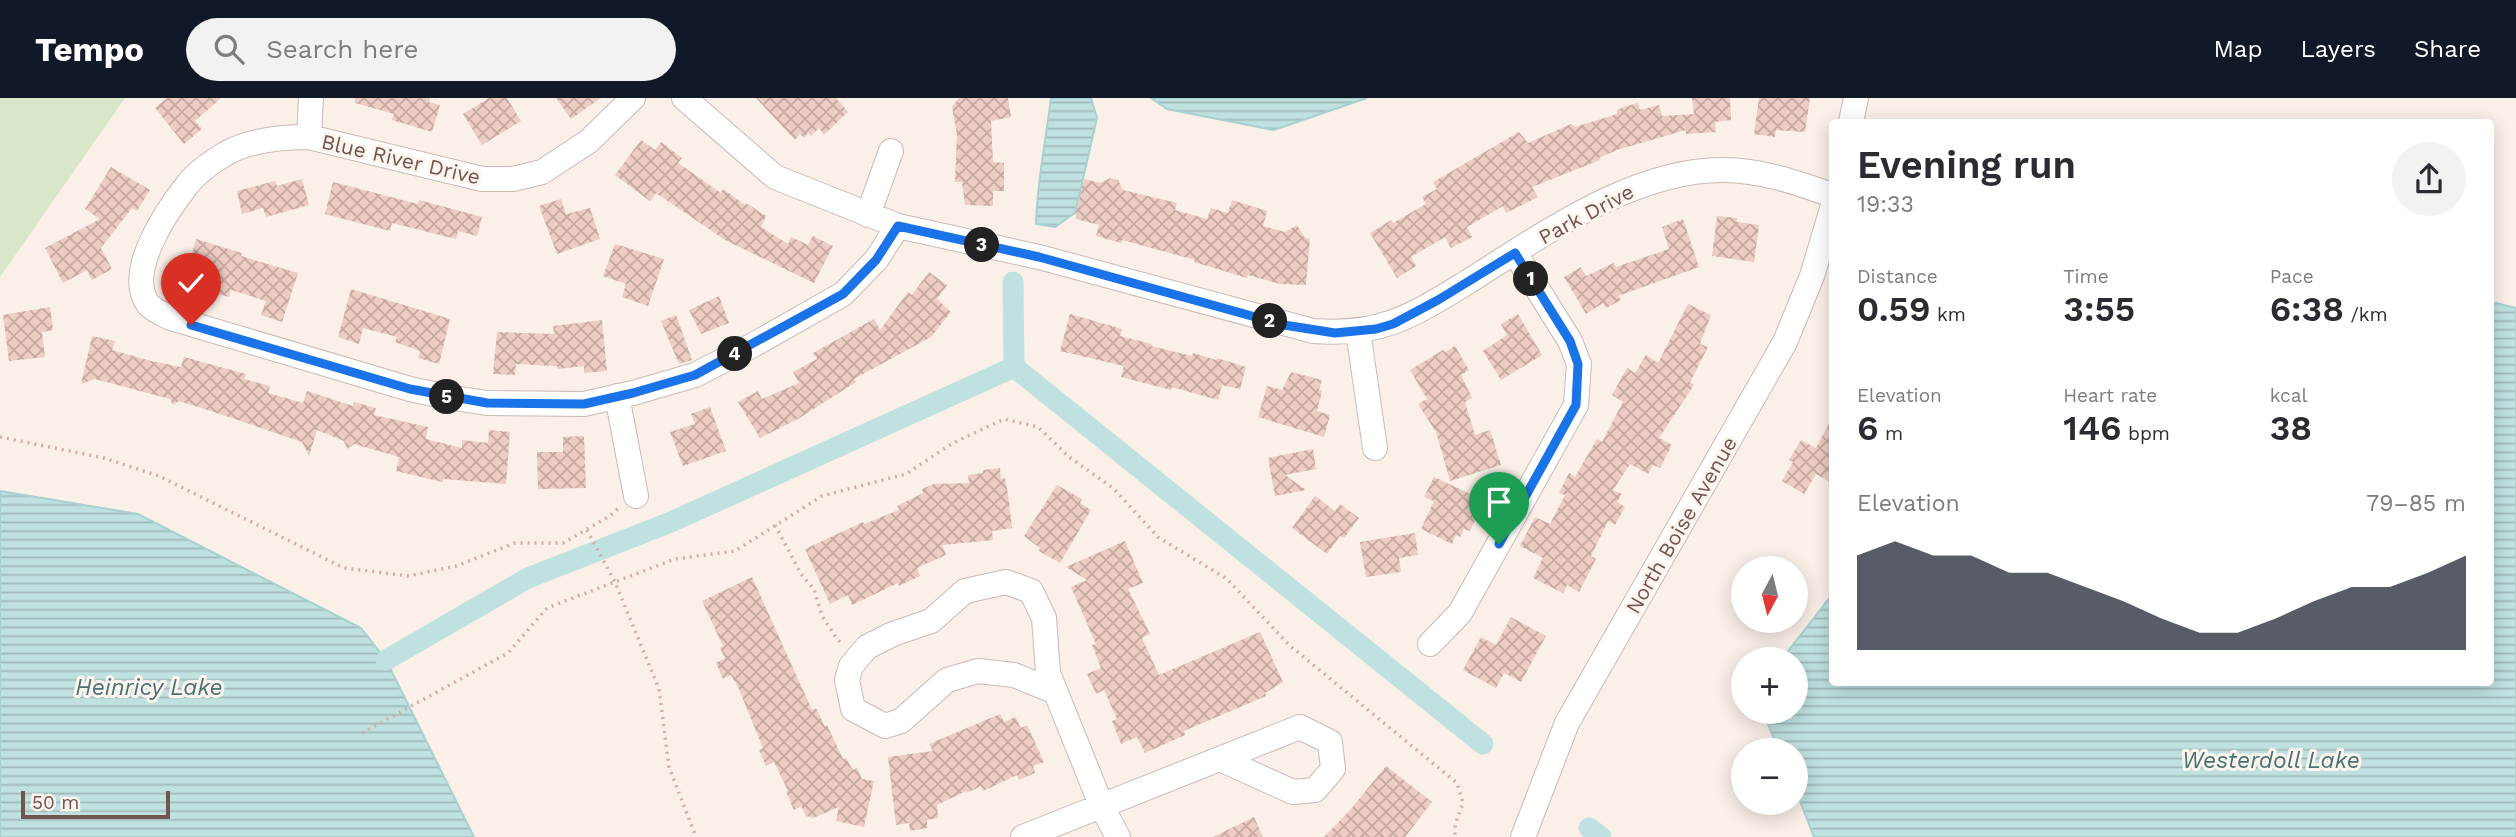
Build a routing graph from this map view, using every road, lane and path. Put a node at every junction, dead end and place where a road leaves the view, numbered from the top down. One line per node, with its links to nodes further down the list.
1 (312, 98): 6 (street)
2 (633, 98): 6 (street, Blue River Drive)
3 (684, 98): 9 (street, Park Drive)
4 (1856, 98): 5 (street)
5 (1852, 119)
6 (309, 137): 14 (street, Blue River Drive)
7 (891, 151): 9 (street)
8 (1829, 194): 12 (street, Park Drive)
9 (868, 215): 11 (street, Park Drive)
10 (1829, 219): 30 (street, North Boise Avenue)
11 (898, 226): 13 (street, Park Drive); 14 (street, Blue River Drive)
12 (1515, 253): 13 (street, Park Drive); 20 (street)
13 (1358, 331): 16 (street)
14 (617, 396): 17 (street)
15 (0, 437): 19 (path)
16 (1375, 448)
17 (636, 496): 19 (path)
18 (775, 526): 21 (path)
19 (587, 530): 27 (path)
20 (1430, 644)
21 (859, 657): 22 (street); 22 (street)
22 (1056, 692): 26 (street)
23 (415, 703): 24 (path)
24 (362, 733)
25 (1220, 759): 26 (street)
26 (1102, 807): 28 (street); 29 (street)
27 (696, 837)
28 (1023, 837)
29 (1118, 837)
30 (1523, 837)

